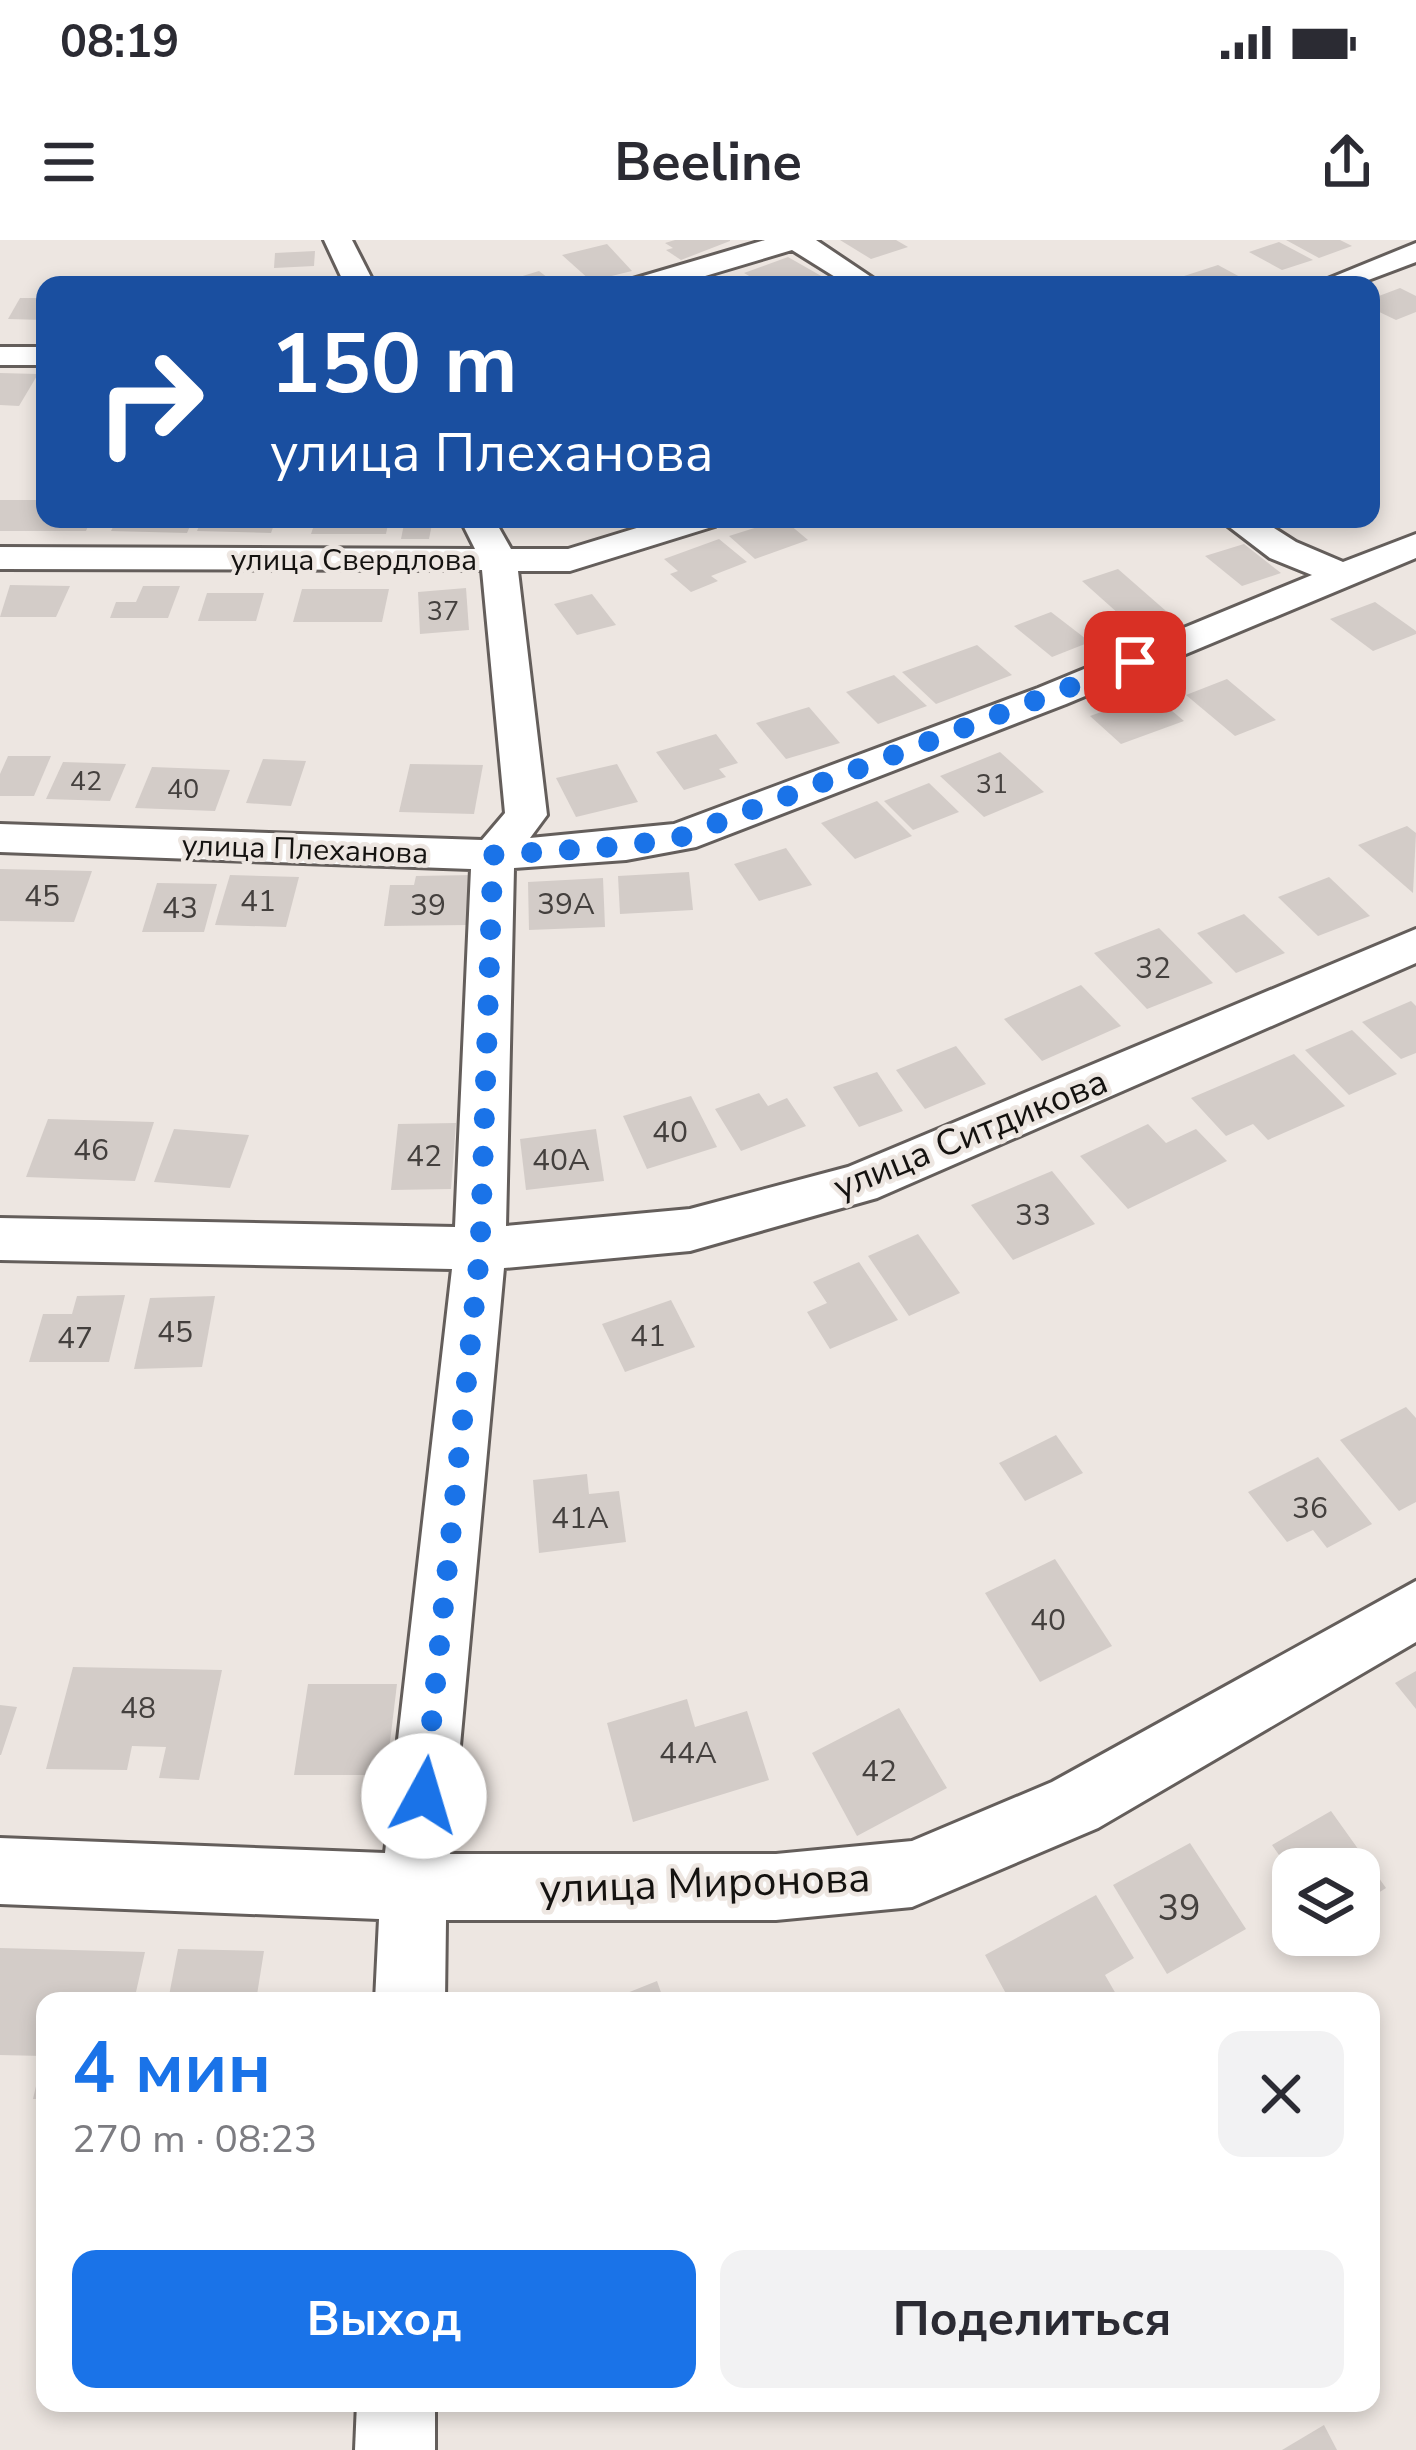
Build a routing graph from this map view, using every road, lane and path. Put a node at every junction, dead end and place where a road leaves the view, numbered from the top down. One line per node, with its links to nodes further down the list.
1 (338, 240): 4 (street)
2 (796, 240): 5 (street); 6 (street)
3 (1416, 252): 7 (street)
4 (355, 276)
5 (674, 276)
6 (854, 276)
7 (1352, 276)
8 (0, 356): 9 (street)
9 (36, 356)
10 (674, 528): 12 (street, улица Свердлова)
11 (1250, 528): 15 (street)
12 (488, 540): 13 (street, улица Свердлова); 17 (street)
13 (0, 558)
14 (1407, 559): 15 (street, улица Плеханова)
15 (1343, 575): 17 (street, улица Плеханова)
16 (0, 838): 17 (street, улица Плеханова)
17 (493, 855): 20 (street)
18 (1416, 945): 20 (street, улица Ситдикова)
19 (0, 1239): 20 (street, улица Ситдикова)
20 (480, 1250): 23 (street)
21 (1416, 1609): 23 (street, улица Миронова)
22 (0, 1871): 23 (street, улица Миронова)
23 (414, 1887): 24 (street)
24 (410, 1992)
25 (396, 2412): 26 (street)
26 (394, 2450)

